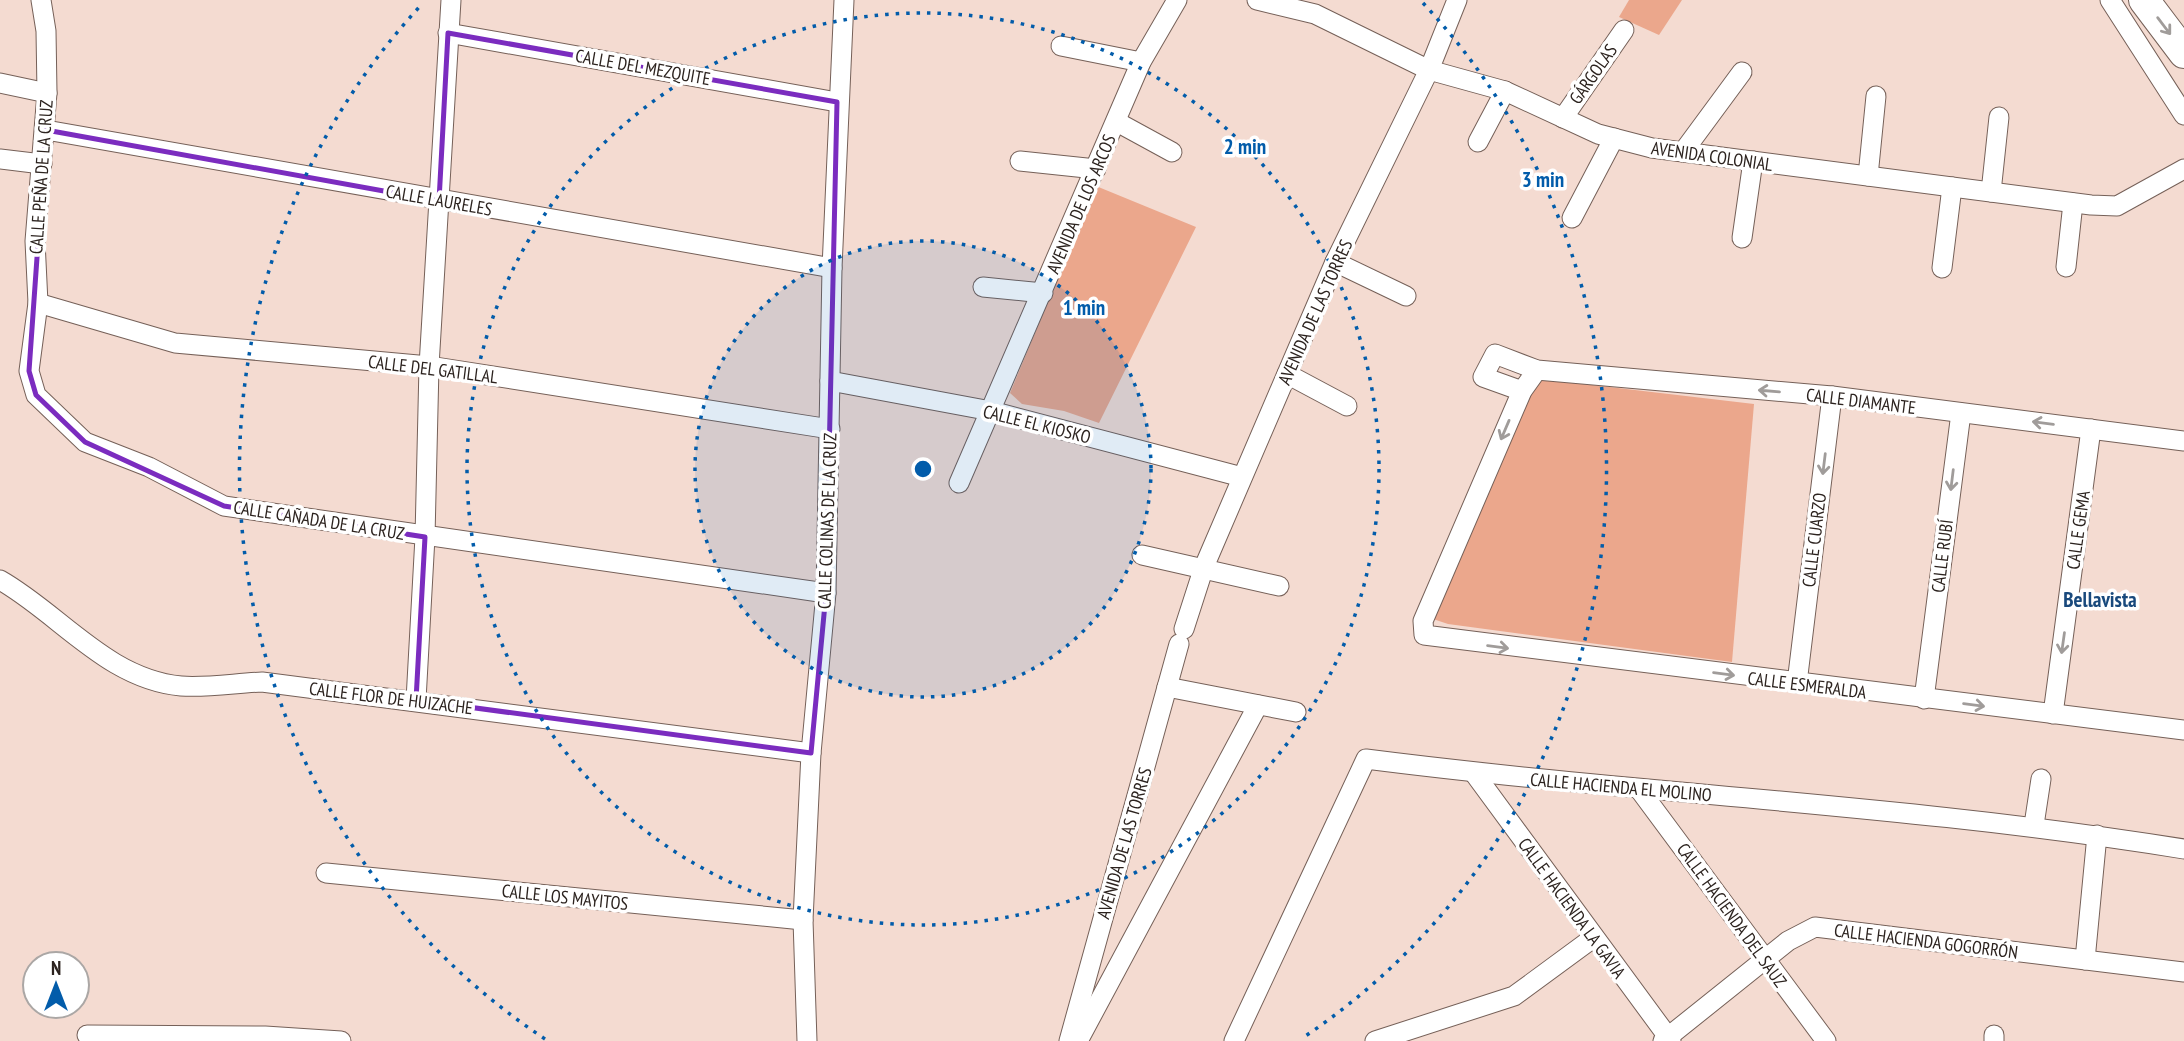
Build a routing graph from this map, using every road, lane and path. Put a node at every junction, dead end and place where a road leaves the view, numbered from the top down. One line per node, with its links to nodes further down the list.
1 (41, 0): 18 (street, CALLE PEÑA DE LA CRUZ)
2 (451, 0): 10 (street, CALLE CAÑADA DE LA CRUZ)
3 (844, 0): 20 (street, CALLE COLINAS DE LA CRUZ)
4 (1177, 0): 13 (street, AVENIDA DE LOS ARCOS)
5 (1257, 0): 14 (street, AVENIDA COLONIAL)
6 (1457, 0): 14 (street, AVENIDA DE LAS TORRES)
7 (2110, 0): 21 (street)
8 (2144, 0): 12 (main road, one-way to 12)
9 (1624, 30): 23 (street, GÁRGOLAS)
10 (448, 33): 20 (street, CALLE DEL MEZQUITE); 39 (street, CALLE CAÑADA DE LA CRUZ)
11 (1061, 46): 13 (street)
12 (2184, 53)
13 (1141, 62): 24 (street, AVENIDA DE LOS ARCOS)
14 (1429, 70): 17 (street, AVENIDA COLONIAL); 43 (street, AVENIDA DE LAS TORRES)
15 (1742, 72): 29 (street)
16 (0, 83): 18 (street)
17 (1505, 91): 23 (street, AVENIDA COLONIAL); 27 (street)
18 (47, 93): 25 (street, CALLE PEÑA DE LA CRUZ)
19 (1876, 96): 36 (street)
20 (837, 102): 45 (street, CALLE COLINAS DE LA CRUZ)
21 (2184, 115)
22 (1999, 117): 38 (street)
23 (1563, 118): 26 (street, AVENIDA COLONIAL)
24 (1117, 122): 28 (street); 34 (street, AVENIDA DE LOS ARCOS)
25 (46, 130): 33 (street, CALLE PEÑA DE LA CRUZ); 39 (street, CALLE LAURELES)
26 (1615, 138): 29 (street, AVENIDA COLONIAL); 41 (street)
27 (1478, 142)
28 (1172, 152)
29 (1683, 152): 32 (street, AVENIDA COLONIAL)
30 (0, 159): 33 (street)
31 (1020, 161): 34 (street)
32 (1753, 161): 36 (street, AVENIDA COLONIAL); 42 (street)
33 (42, 164): 50 (street, CALLE PEÑA DE LA CRUZ)
34 (1096, 169): 48 (street, AVENIDA DE LOS ARCOS)
35 (2184, 169): 40 (street, AVENIDA COLONIAL)
36 (1868, 176): 37 (street, AVENIDA COLONIAL)
37 (1952, 187): 38 (street, AVENIDA COLONIAL); 46 (street)
38 (1991, 192): 40 (street, AVENIDA COLONIAL)
39 (439, 201): 45 (street, CALLE LAURELES); 51 (street, CALLE CAÑADA DE LA CRUZ)
40 (2073, 203): 44 (street)
41 (1572, 218)
42 (1742, 238)
43 (1335, 262): 49 (street); 53 (street, AVENIDA DE LAS TORRES)
44 (2066, 267)
45 (832, 268): 54 (street, CALLE COLINAS DE LA CRUZ)
46 (1942, 268)
47 (983, 287): 48 (street)
48 (1043, 293): 59 (street, AVENIDA DE LOS ARCOS)
49 (1406, 296)
50 (38, 303): 51 (street, CALLE DEL GATILLAL); 56 (street, CALLE PEÑA DE LA CRUZ)
51 (429, 366): 61 (street, CALLE DEL GATILLAL); 66 (street, CALLE CAÑADA DE LA CRUZ)
52 (1537, 370): 55 (street); 55 (street, CALLE DIAMANTE); 57 (street, CALLE DIAMANTE, one-way to 52)
53 (1287, 374): 58 (street); 64 (street, AVENIDA DE LAS TORRES)
54 (830, 382): 59 (street, CALLE EL KIOSKO); 61 (street, CALLE COLINAS DE LA CRUZ)
55 (1522, 391): 72 (street, CALLE ESMERALDA, one-way to 72)
56 (36, 395): 66 (street, CALLE CAÑADA DE LA CRUZ)
57 (1832, 396): 60 (street, CALLE DIAMANTE); 72 (street, CALLE CUARZO, one-way to 72)
58 (1348, 406)
59 (991, 411): 64 (street, CALLE EL KIOSKO); 65 (street, AVENIDA DE LOS ARCOS)
60 (1961, 413): 62 (street, CALLE DIAMANTE, one-way to 60); 74 (street, CALLE RUBÍ, one-way to 74)
61 (830, 429): 71 (street, CALLE COLINAS DE LA CRUZ)
62 (2091, 429): 63 (street, CALLE DIAMANTE); 78 (street, CALLE GEMA, one-way to 78)
63 (2184, 441)
64 (1242, 477): 68 (street, AVENIDA DE LAS TORRES)
65 (959, 483)
66 (425, 537): 71 (street, CALLE CAÑADA DE LA CRUZ); 75 (street, CALLE CAÑADA DE LA CRUZ)
67 (1142, 555): 68 (street)
68 (1203, 567): 70 (street); 73 (street, AVENIDA DE LAS TORRES)
69 (0, 580): 75 (street, CALLE FLOR DE HUIZACHE)
70 (1279, 586)
71 (826, 593): 80 (street, CALLE COLINAS DE LA CRUZ)
72 (1797, 683): 74 (street, CALLE ESMERALDA)
73 (1167, 687): 76 (street); 97 (street, AVENIDA DE LAS TORRES)
74 (1924, 699): 78 (street, CALLE ESMERALDA, one-way to 78)
75 (416, 700): 80 (street, CALLE FLOR DE HUIZACHE)
76 (1258, 705): 77 (street); 98 (street)
77 (1296, 712)
78 (2053, 714): 79 (street, CALLE ESMERALDA)
79 (2184, 730)
80 (811, 753): 88 (street, CALLE COLINAS DE LA CRUZ)
81 (1474, 773): 83 (street, CALLE HACIENDA EL MOLINO); 89 (street, CALLE HACIENDA LA GAVIA); 99 (street, CALLE HACIENDA EL MOLINO)
82 (2040, 779): 84 (street)
83 (1639, 789): 84 (street, CALLE HACIENDA EL MOLINO); 91 (street, CALLE HACIENDA DEL SAUZ)
84 (2034, 825): 85 (street, CALLE HACIENDA EL MOLINO)
85 (2097, 835): 86 (street, CALLE HACIENDA EL MOLINO); 90 (street)
86 (2184, 849)
87 (326, 873): 88 (street, CALLE LOS MAYITOS)
88 (803, 920): 96 (street, CALLE COLINAS DE LA CRUZ)
89 (1593, 939): 94 (street, CALLE HACIENDA LA GAVIA); 100 (street)
90 (2085, 960): 91 (street, CALLE HACIENDA GOGORRÓN); 92 (street, CALLE HACIENDA GOGORRÓN)
91 (1765, 961): 94 (street, CALLE HACIENDA GOGORRÓN); 101 (street, CALLE HACIENDA DEL SAUZ)
92 (2184, 972)
93 (87, 1035): 95 (street)
94 (1668, 1040)
95 (341, 1041)
96 (807, 1041)
97 (1069, 1041)
98 (1078, 1041)
99 (1234, 1041)
100 (1375, 1041)
101 (1826, 1041)

